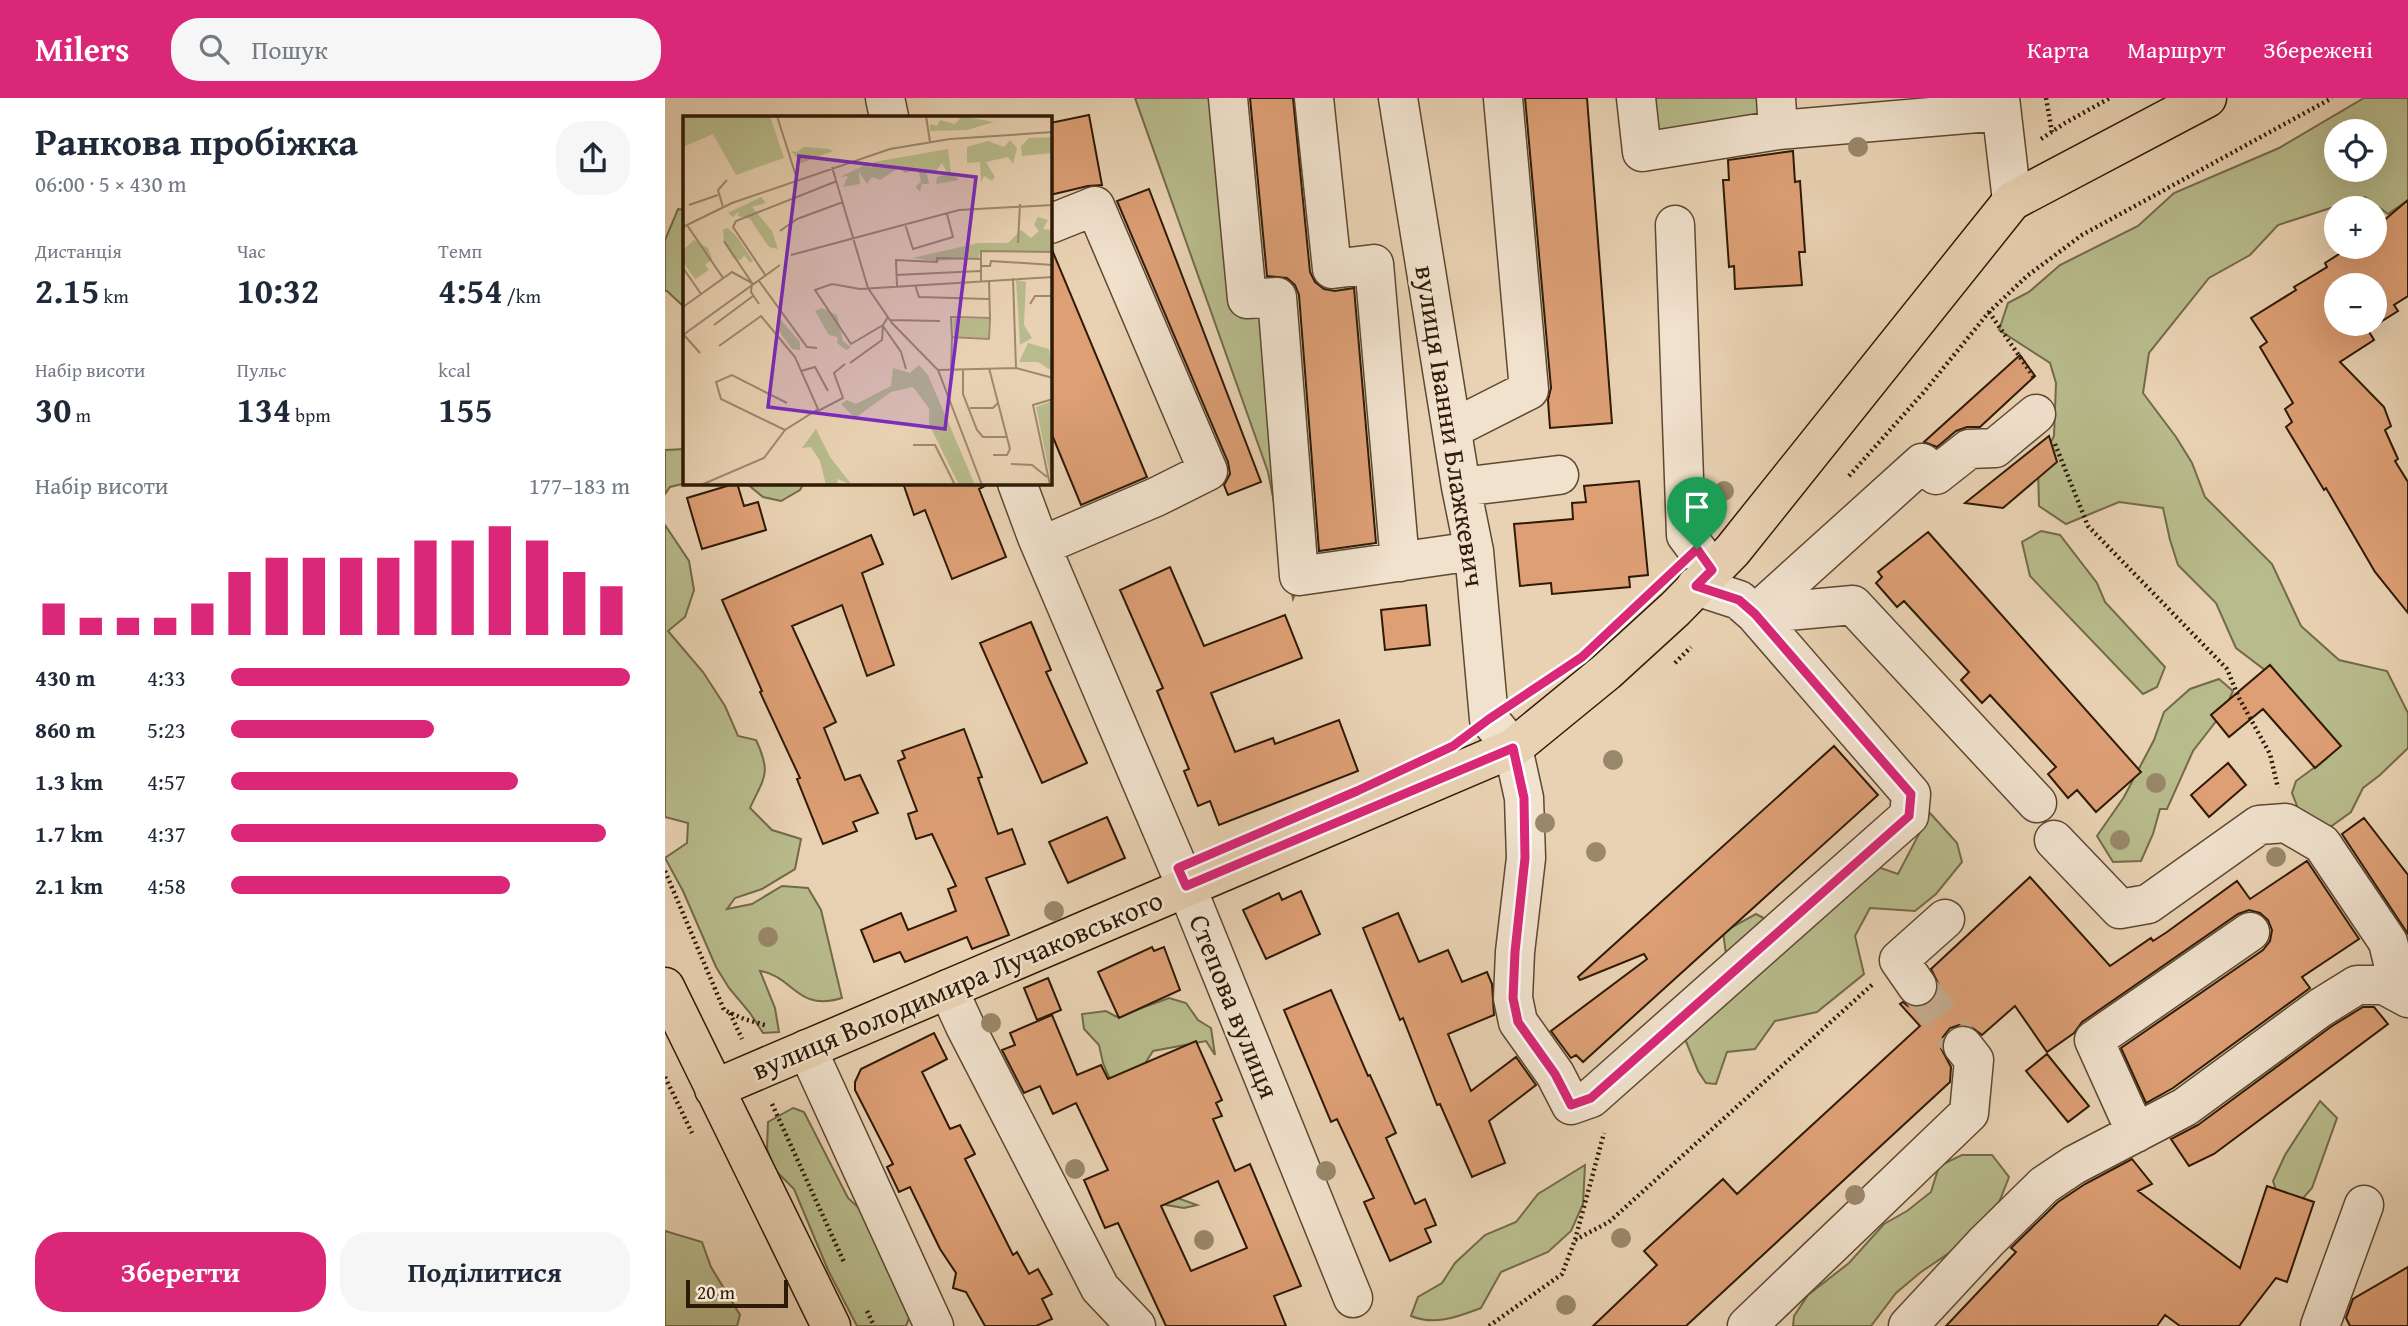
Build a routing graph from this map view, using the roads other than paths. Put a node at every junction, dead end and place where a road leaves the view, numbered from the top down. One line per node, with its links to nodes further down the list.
1 (885, 98): 10 (street)
2 (1228, 98): 21 (street)
3 (1314, 98): 21 (street)
4 (1398, 98): 15 (street, вулиця Іванни Блажкевич)
5 (1503, 98): 15 (street)
6 (1636, 98): 9 (street)
7 (2207, 98): 11 (main road, вулиця Володимира Лучаковського)
8 (2001, 104): 9 (street); 11 (street)
9 (1777, 114)
10 (889, 116)
11 (2012, 201): 22 (main road, вулиця Володимира Лучаковського)
12 (1052, 224): 19 (street)
13 (1675, 225): 22 (street)
14 (2042, 411): 23 (street)
15 (1452, 429): 18 (street, вулиця Іванни Блажкевич)
16 (1559, 475): 18 (street)
17 (1018, 485): 19 (street, Степова вулиця)
18 (1461, 487): 20 (street, вулиця Іванни Блажкевич)
19 (1041, 546): 27 (street, Степова вулиця)
20 (1474, 551): 21 (street); 24 (street, вулиця Іванни Блажкевич)
21 (1400, 562)
22 (1704, 578): 23 (street); 24 (main road, вулиця Володимира Лучаковського)
23 (1755, 614): 24 (street); 25 (street)
24 (1513, 748): 27 (main road, вулиця Володимира Лучаковського)
25 (2037, 803)
26 (2054, 840): 33 (street)
27 (1186, 886): 32 (main road, вулиця Володимира Лучаковського); 39 (street, Степова вулиця)
28 (1945, 919): 30 (street)
29 (2250, 932): 37 (street)
30 (1908, 973)
31 (665, 986): 36 (main road)
32 (948, 989): 34 (main road, вулиця Володимира Лучаковського); 42 (street)
33 (2404, 995): 37 (street)
34 (791, 1039): 36 (main road, вулиця Володимира Лучаковського); 41 (street)
35 (1963, 1046): 43 (street)
36 (713, 1089): 40 (main road)
37 (2136, 1132): 44 (street)
38 (2364, 1205): 45 (street)
39 (1353, 1298)
40 (827, 1325)
41 (934, 1326)
42 (1136, 1326)
43 (1747, 1326)
44 (1908, 1326)
45 (2320, 1326)

